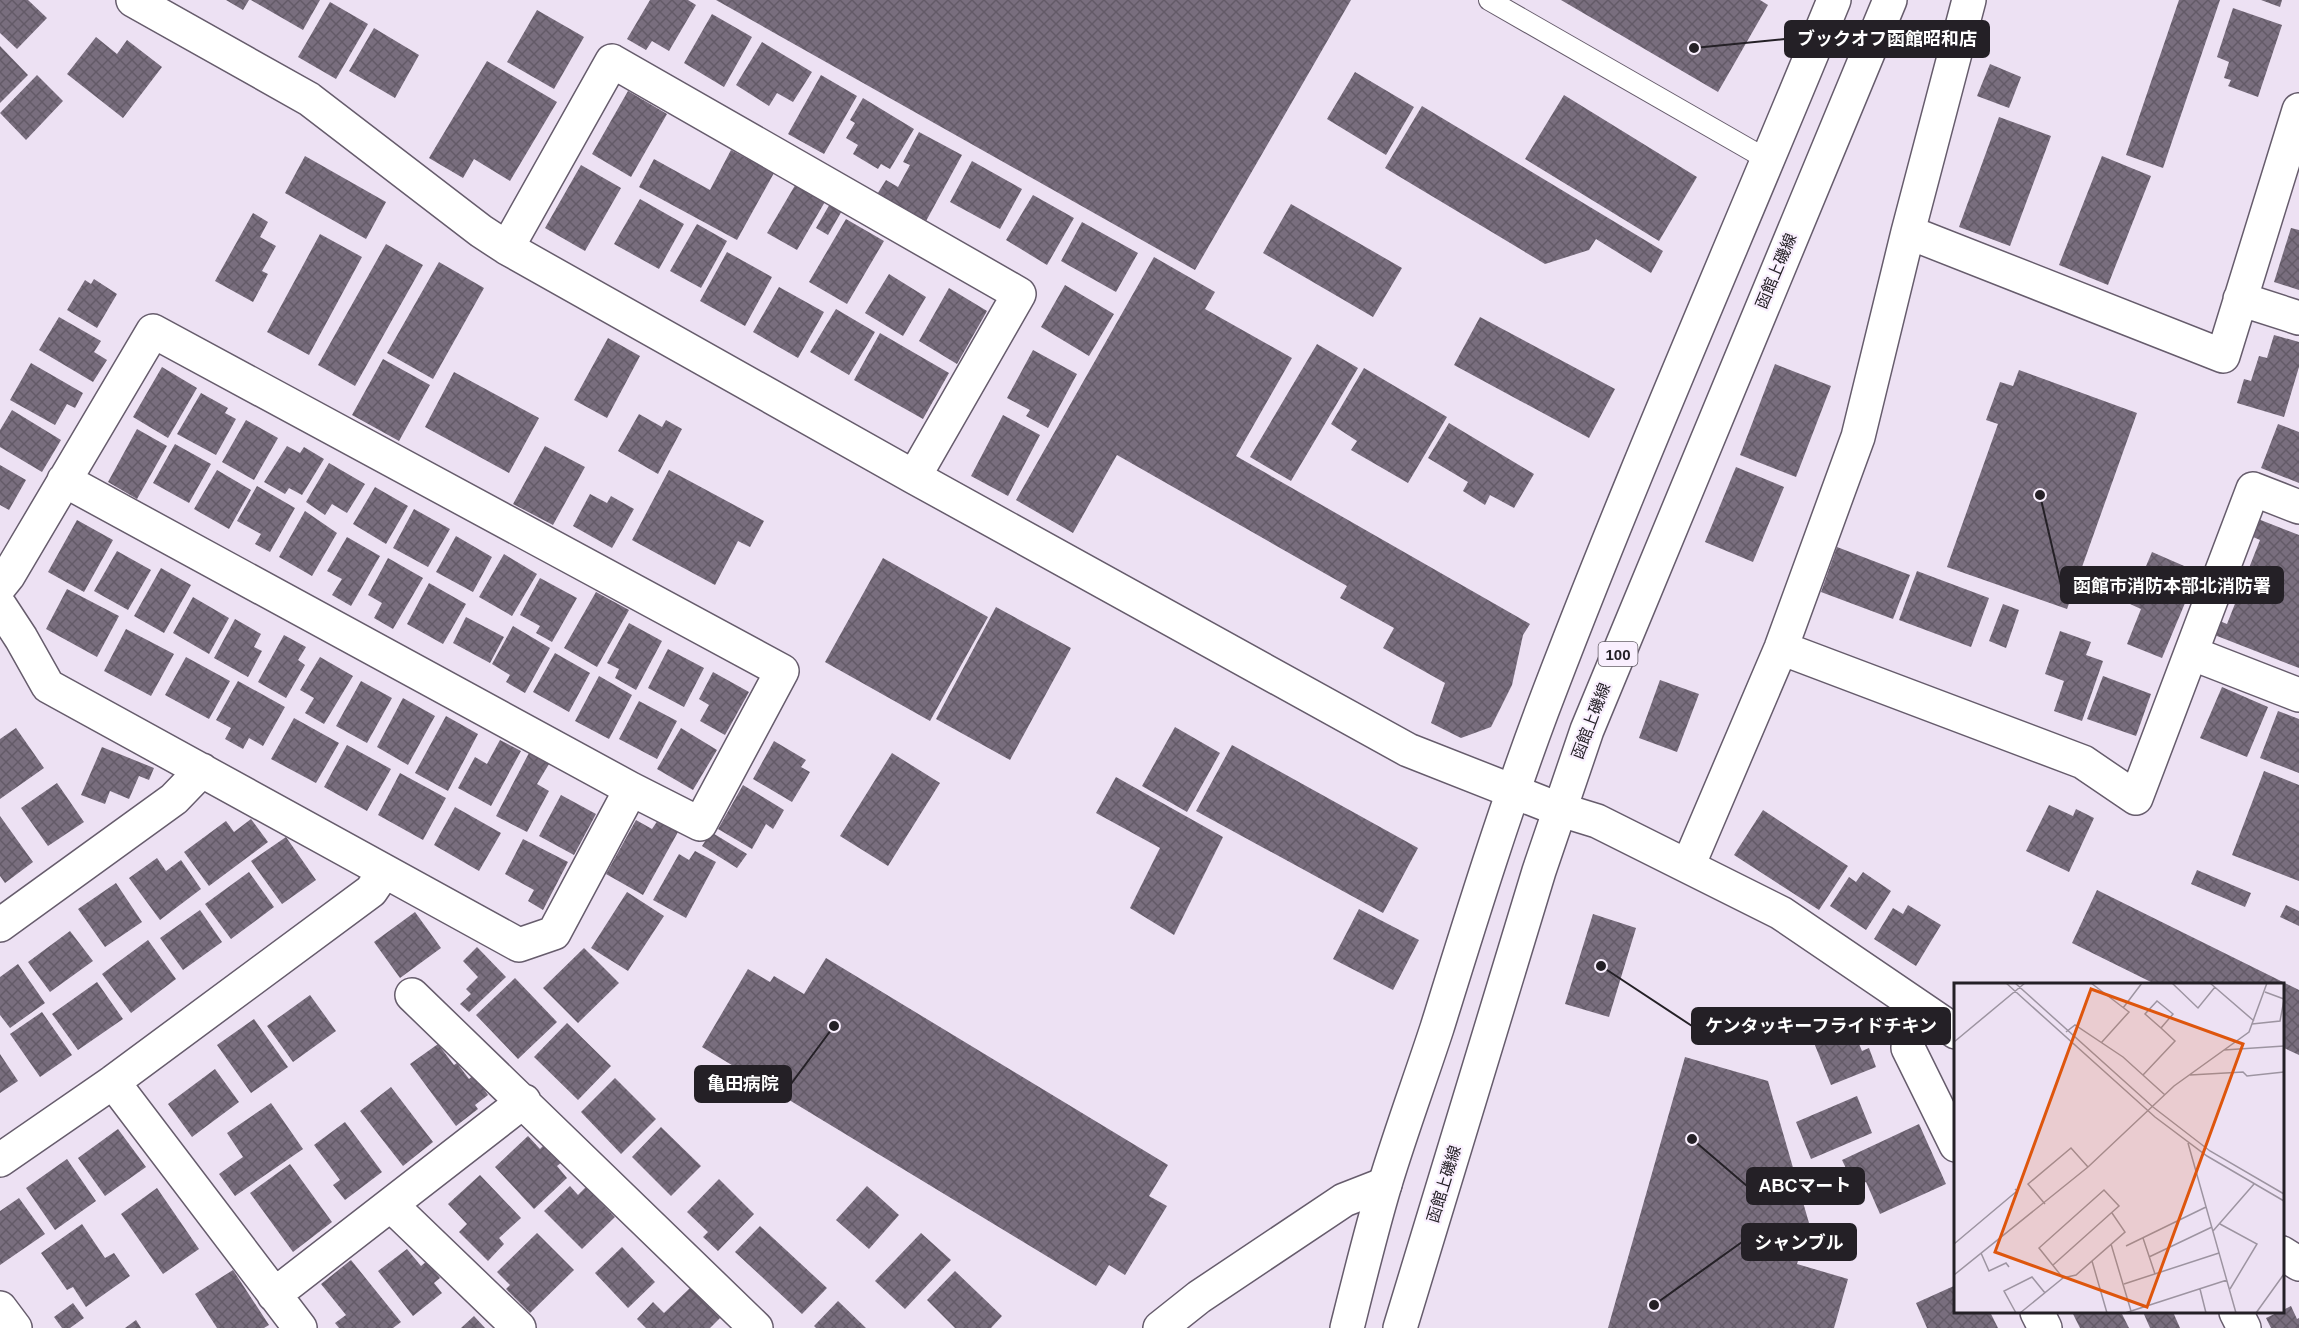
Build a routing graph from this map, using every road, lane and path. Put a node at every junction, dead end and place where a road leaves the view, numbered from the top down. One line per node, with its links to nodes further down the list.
1 (133, 0): 9 (street)
2 (1489, 0): 7 (lane)
3 (1834, 0): 7 (street)
4 (1890, 0): 23 (street, 函館上磯線 / 100)
5 (1969, 0): 8 (street)
6 (2299, 110): 10 (street)
7 (1768, 160): 22 (street)
8 (1908, 232): 10 (street); 17 (street)
9 (507, 248): 12 (street); 12 (street)
10 (2240, 299): 11 (street)
11 (2299, 318)
12 (914, 477): 22 (street)
13 (64, 480): 15 (street); 21 (street); 21 (street)
14 (2299, 507): 18 (street)
15 (0, 586)
16 (0, 606): 20 (street)
17 (1781, 648): 18 (street); 24 (street)
18 (2191, 653): 19 (street)
19 (2299, 695)
20 (202, 770): 25 (street); 26 (street)
21 (631, 789): 25 (street)
22 (1514, 792): 23 (street); 34 (street)
23 (1558, 809): 24 (street); 48 (street, 函館上磯線 / 100)
24 (1688, 866): 28 (street)
25 (384, 872): 30 (street)
26 (0, 925)
27 (412, 995): 31 (street)
28 (1911, 1003): 29 (street); 32 (street)
29 (1954, 1031)
30 (114, 1082): 33 (street); 38 (street)
31 (524, 1101): 35 (street); 45 (street)
32 (1954, 1141)
33 (0, 1160)
34 (1385, 1184): 46 (street); 47 (street)
35 (391, 1205): 38 (street); 44 (street)
36 (2284, 1254): 37 (street)
37 (2299, 1264)
38 (274, 1295): 43 (street)
39 (0, 1308): 42 (street)
40 (2038, 1313): 49 (street)
41 (2237, 1313): 50 (street)
42 (15, 1328)
43 (300, 1328)
44 (519, 1328)
45 (756, 1328)
46 (1160, 1328)
47 (1347, 1328)
48 (1400, 1328)
49 (2045, 1328)
50 (2244, 1328)

